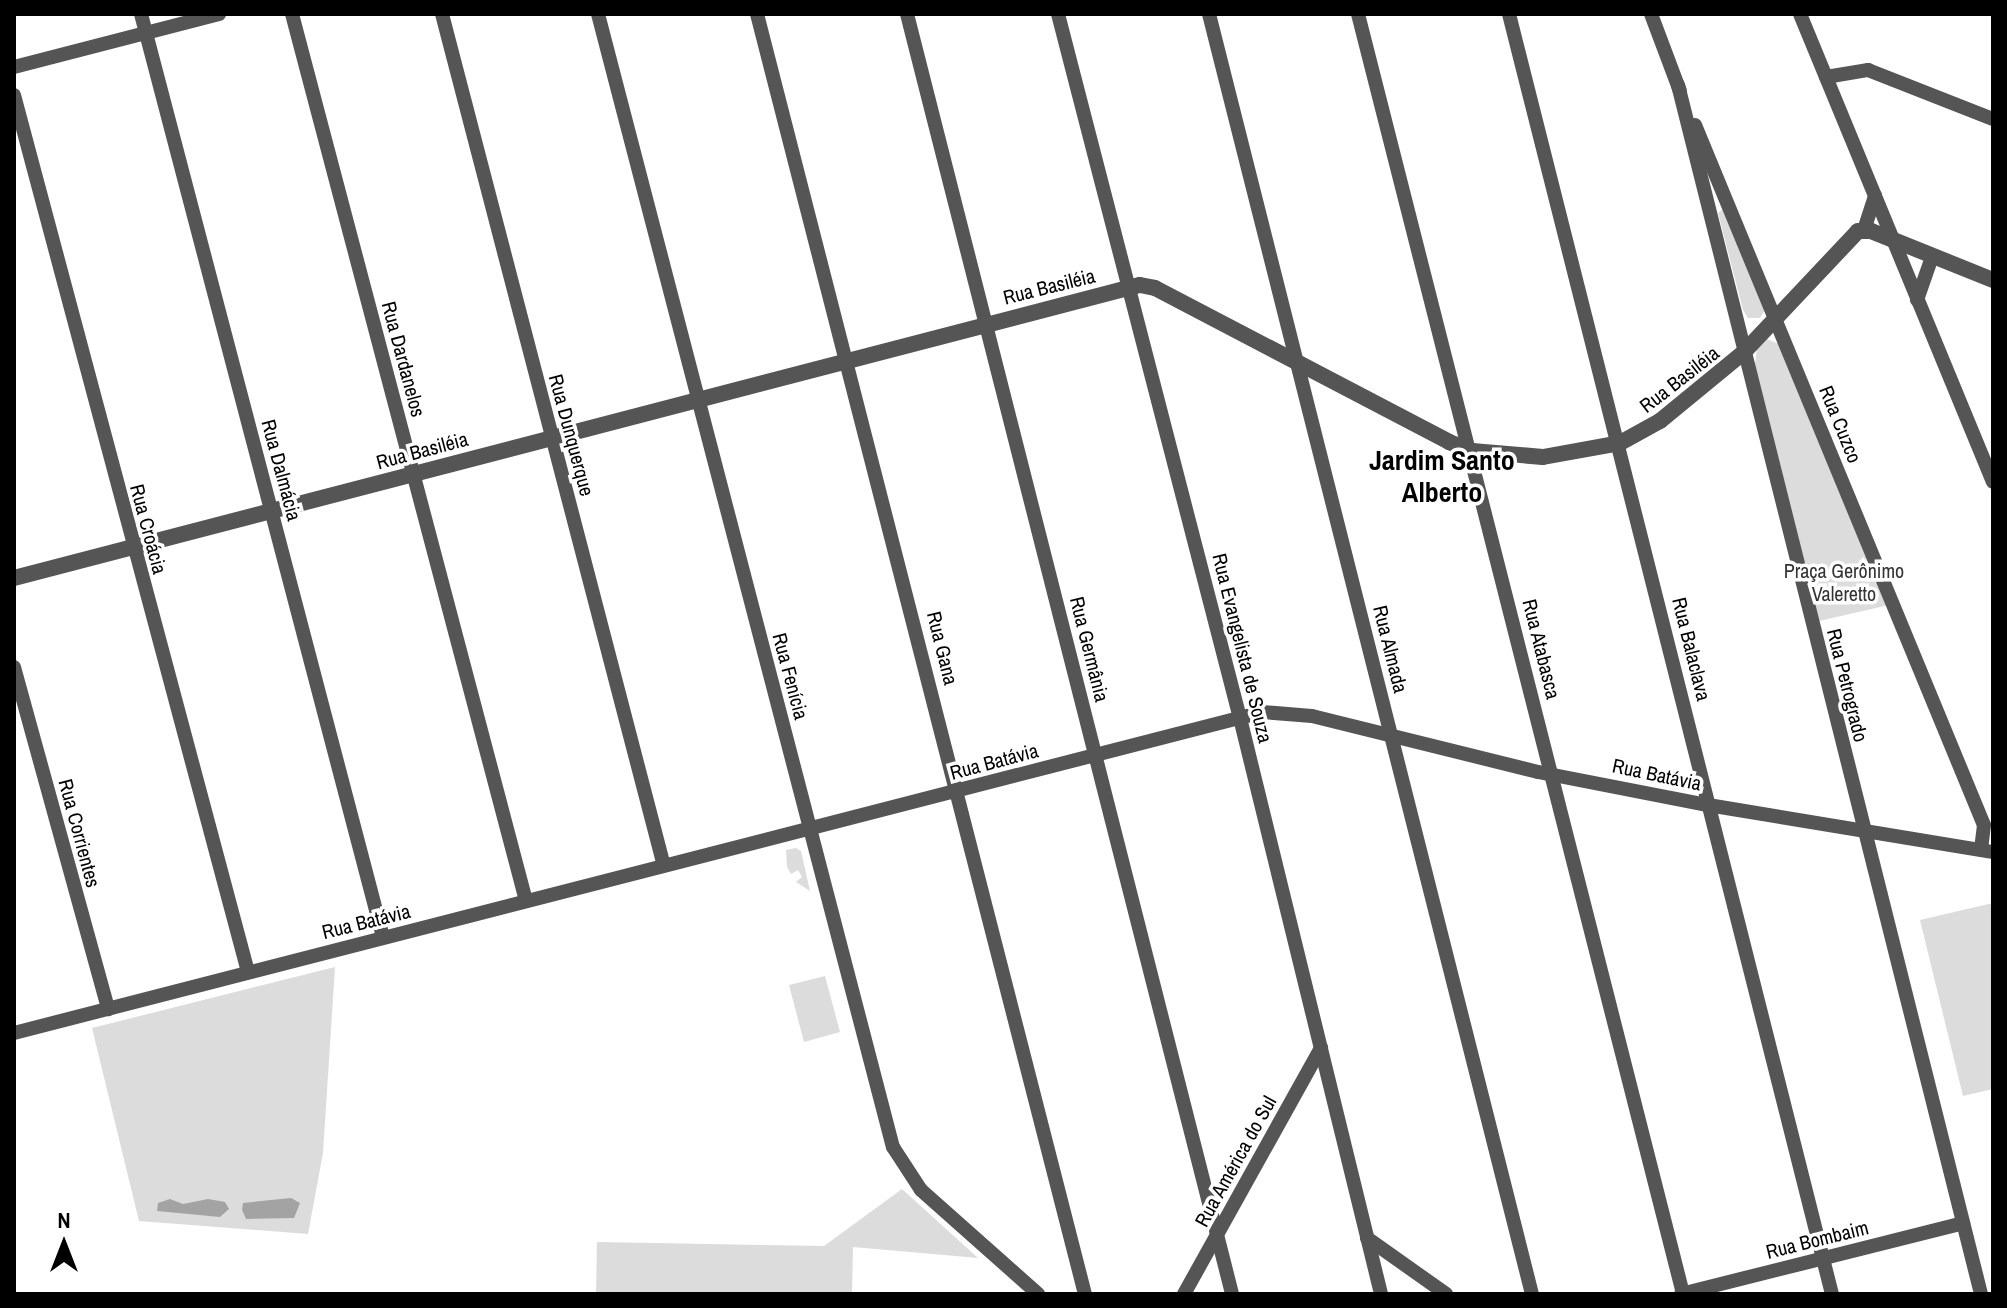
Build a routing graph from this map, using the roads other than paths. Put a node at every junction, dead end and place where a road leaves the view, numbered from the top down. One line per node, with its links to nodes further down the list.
1 (141, 14): 14 (street, Rua Dalmácia)
2 (219, 14): 14 (street)
3 (292, 14): 36 (street, Rua Dardanelos)
4 (442, 14): 33 (street, Rua Dunquerque)
5 (598, 14): 32 (street, Rua Fenícia)
6 (757, 14): 30 (street, Rua Gana)
7 (907, 14): 28 (street, Rua Germânia)
8 (1058, 14): 25 (street, Rua Evangelista de Souza)
9 (1209, 14): 31 (street, Rua Almada)
10 (1358, 14): 35 (street, Rua Atabasca)
11 (1509, 14): 34 (street, Rua Balaclava)
12 (1651, 14): 17 (street, Rua Cuzco)
13 (1800, 14): 16 (street)
14 (146, 33): 15 (street); 38 (street, Rua Dalmácia)
15 (14, 67)
16 (1826, 77): 19 (street); 20 (street)
17 (1678, 85): 27 (street, Rua Cuzco); 29 (street, Rua Petrogrado)
18 (14, 95): 39 (street, Rua Croácia)
19 (1993, 119)
20 (1875, 195): 21 (street); 22 (street)
21 (1864, 230): 22 (street); 27 (street, Rua Basiléia)
22 (1895, 241): 23 (street); 26 (street)
23 (1932, 257): 24 (street); 26 (street)
24 (1993, 280)
25 (1128, 287): 28 (street, Rua Basiléia); 31 (street, Rua Basiléia); 42 (street, Rua Evangelista de Souza)
26 (1917, 300): 37 (street)
27 (1775, 316): 29 (street, Rua Basiléia); 50 (street, Rua Cuzco)
28 (988, 322): 30 (street, Rua Basiléia); 44 (street, Rua Germânia)
29 (1744, 352): 34 (street, Rua Basiléia); 49 (street, Rua Petrogrado)
30 (848, 359): 32 (street, Rua Basiléia); 46 (street, Rua Gana)
31 (1300, 365): 35 (street, Rua Basiléia); 43 (street, Rua Almada)
32 (698, 398): 33 (street, Rua Basiléia); 48 (street, Rua Fenícia)
33 (552, 437): 36 (street, Rua Basiléia); 51 (street, Rua Dunquerque)
34 (1620, 443): 35 (street, Rua Basiléia); 47 (street, Rua Balaclava)
35 (1472, 451): 45 (street, Rua Atabasca)
36 (413, 473): 38 (street, Rua Basiléia); 52 (street, Rua Dardanelos)
37 (1993, 482)
38 (271, 510): 39 (street, Rua Basiléia); 53 (street, Rua Dalmácia)
39 (132, 547): 40 (street, Rua Basiléia); 54 (street, Rua Croácia)
40 (14, 578)
41 (14, 667): 55 (street, Rua Corrientes)
42 (1240, 718): 43 (street, Rua Batávia); 44 (street, Rua Batávia); 57 (street, Rua Evangelista de Souza)
43 (1392, 734): 45 (street, Rua Batávia); 68 (street, Rua Almada)
44 (1096, 754): 46 (street, Rua Batávia); 59 (street, Rua Germânia)
45 (1553, 773): 47 (street, Rua Batávia); 69 (street, Rua Atabasca)
46 (959, 791): 48 (street, Rua Batávia); 63 (street, Rua Gana)
47 (1708, 805): 49 (street, Rua Batávia); 61 (street, Rua Balaclava)
48 (810, 830): 51 (street, Rua Batávia); 62 (street, Rua Fenícia)
49 (1865, 833): 50 (street, Rua Batávia); 58 (street, Rua Petrogrado)
50 (1987, 851)
51 (664, 866): 52 (street, Rua Batávia)
52 (526, 901): 53 (street, Rua Batávia)
53 (383, 937): 54 (street, Rua Batávia)
54 (248, 972): 55 (street, Rua Batávia)
55 (108, 1009): 56 (street, Rua Batávia)
56 (14, 1033)
57 (1321, 1048): 59 (street, Rua América do Sul); 60 (street, Rua Evangelista de Souza)
58 (1963, 1223): 61 (street, Rua Bombaim); 71 (street, Rua Petrogrado)
59 (1217, 1236): 64 (street, Rua América do Sul); 65 (street, Rua Germânia)
60 (1367, 1238): 66 (street, Rua Evangelista de Souza); 67 (street)
61 (1823, 1258): 69 (street, Rua Bombaim); 70 (street, Rua Balaclava)
62 (1038, 1294)
63 (1085, 1294)
64 (1184, 1294)
65 (1232, 1294)
66 (1381, 1294)
67 (1446, 1294)
68 (1532, 1294)
69 (1683, 1294)
70 (1832, 1294)
71 (1981, 1294)

